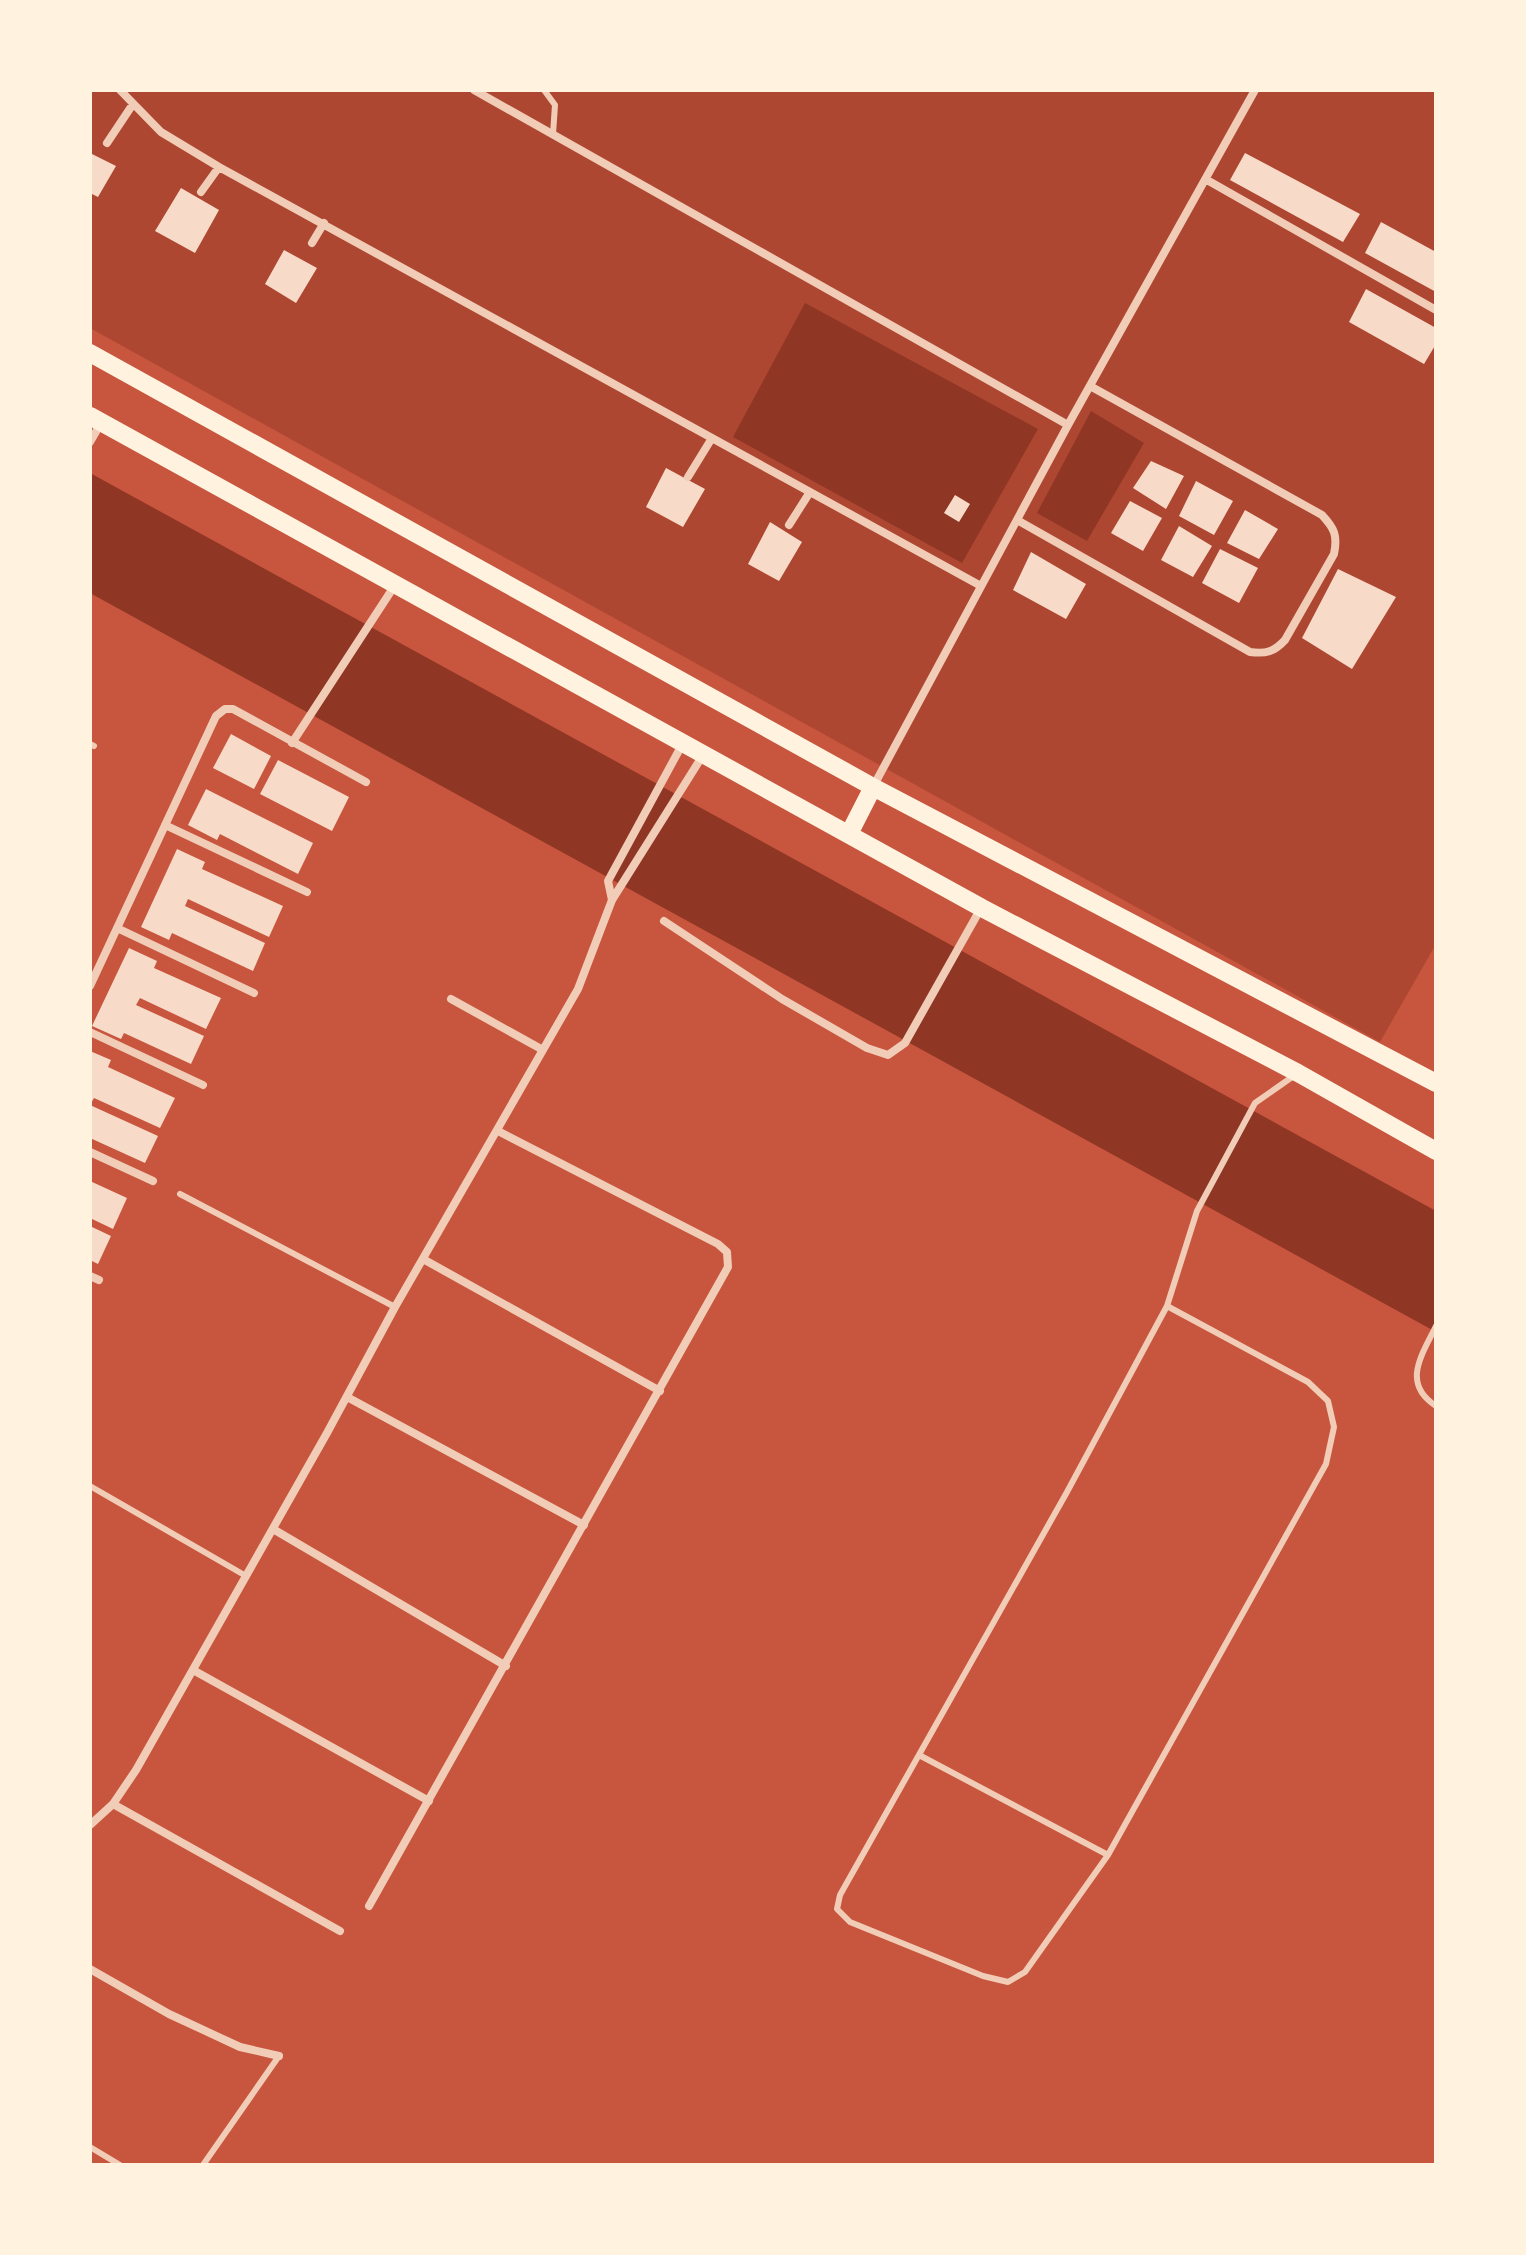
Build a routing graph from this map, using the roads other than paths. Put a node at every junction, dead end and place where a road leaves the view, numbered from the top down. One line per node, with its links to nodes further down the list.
1 (120, 90): 5 (street)
2 (474, 90): 6 (street)
3 (544, 90): 6 (lane)
4 (1255, 90): 9 (street)
5 (133, 104): 7 (street); 8 (street)
6 (553, 134): 17 (street)
7 (107, 143)
8 (219, 167): 10 (street); 11 (street)
9 (1207, 180): 13 (street); 15 (street)
10 (201, 192)
11 (324, 223): 12 (street); 18 (street)
12 (312, 243)
13 (1436, 310)
14 (90, 353): 30 (highway)
15 (1090, 386): 17 (street); 22 (street)
16 (96, 419): 19 (street); 24 (highway)
17 (1068, 425): 22 (street)
18 (712, 438): 20 (street); 21 (street)
19 (90, 442)
20 (688, 477)
21 (810, 492): 23 (street); 25 (street)
22 (1017, 520): 25 (street)
23 (789, 525)
24 (395, 585): 26 (street); 27 (highway)
25 (981, 586): 30 (street)
26 (292, 743): 29 (street); 31 (street)
27 (683, 743): 28 (highway); 34 (street)
28 (704, 754): 32 (highway); 34 (street)
29 (366, 782)
30 (873, 787): 32 (highway); 44 (highway)
31 (165, 825): 33 (street); 37 (street)
32 (849, 834): 35 (highway)
33 (307, 892)
34 (612, 900): 42 (street)
35 (982, 908): 36 (street); 43 (highway)
36 (664, 921)
37 (117, 928): 38 (street); 39 (street)
38 (90, 986)
39 (254, 993)
40 (451, 999): 42 (street)
41 (90, 1032): 45 (street)
42 (543, 1050): 46 (street)
43 (1298, 1073): 47 (highway); 54 (lane)
44 (1436, 1083)
45 (203, 1085)
46 (498, 1131): 51 (street); 57 (street)
47 (1436, 1151)
48 (90, 1152): 49 (street)
49 (153, 1181)
50 (180, 1194): 55 (lane)
51 (423, 1259): 55 (street); 57 (street)
52 (90, 1276): 53 (street)
53 (99, 1280)
54 (1167, 1306): 66 (lane); 70 (lane)
55 (395, 1307): 58 (street)
56 (1436, 1326): 59 (lane)
57 (660, 1391): 61 (street)
58 (347, 1397): 61 (street); 62 (street)
59 (1436, 1406)
60 (90, 1486): 63 (lane)
61 (584, 1525): 64 (street)
62 (273, 1529): 63 (street); 64 (street)
63 (246, 1576): 65 (street)
64 (506, 1666): 67 (street)
65 (193, 1670): 67 (street); 68 (street)
66 (919, 1755): 70 (lane); 70 (lane)
67 (429, 1801): 71 (street)
68 (113, 1804): 69 (street); 72 (street)
69 (90, 1825)
70 (1108, 1855)
71 (369, 1906)
72 (340, 1931)
73 (90, 1969): 74 (street)
74 (279, 2056): 77 (lane)
75 (90, 2147): 76 (lane)
76 (120, 2165)
77 (203, 2165)

